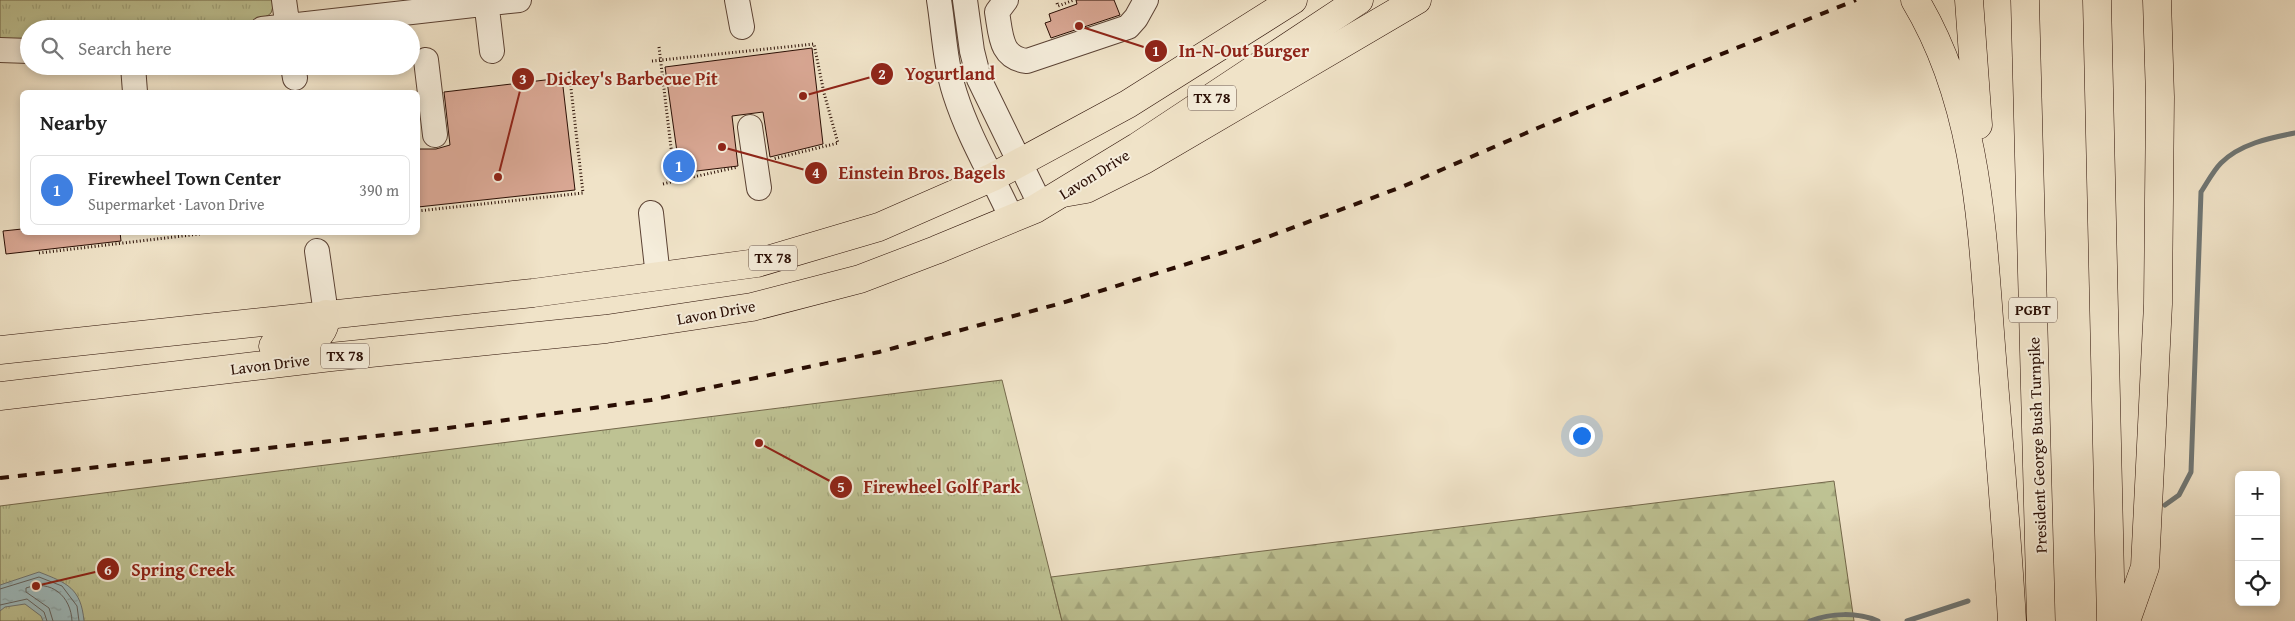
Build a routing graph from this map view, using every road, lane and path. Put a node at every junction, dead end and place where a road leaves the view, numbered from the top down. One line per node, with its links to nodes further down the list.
1 (284, 0): 19 (street)
2 (519, 0): 17 (street)
3 (737, 0): 21 (street)
4 (939, 0): 36 (street)
5 (965, 0): 35 (street)
6 (1006, 0): 16 (street)
7 (1074, 0): 18 (path)
8 (1293, 0): 35 (main road, TX 78)
9 (1359, 0): 40 (main road, Lavon Drive / TX 78)
10 (1417, 0): 40 (main road)
11 (1915, 0): 43 (main road)
12 (1969, 0): 43 (main road)
13 (2025, 0): 54 (main road, President George Bush Turnpike / PGBT)
14 (2097, 0): 55 (main road)
15 (2157, 0): 56 (main road)
16 (1144, 1)
17 (486, 2): 20 (street); 25 (street)
18 (1057, 4)
19 (287, 20)
20 (343, 20)
21 (742, 27)
22 (659, 47): 28 (path)
23 (0, 50): 24 (street)
24 (20, 51)
25 (492, 51)
26 (426, 60): 33 (street)
27 (652, 61): 28 (path)
28 (661, 61): 34 (path); 37 (path)
29 (569, 71): 41 (path)
30 (134, 75): 31 (street)
31 (135, 90)
32 (750, 127): 34 (street)
33 (435, 135)
34 (755, 163): 37 (path); 39 (street)
35 (1019, 164): 36 (main road, TX 78); 40 (street)
36 (993, 178): 44 (street); 48 (main road, TX 78)
37 (675, 181): 38 (path)
38 (663, 184)
39 (759, 188)
40 (1052, 200): 44 (main road, Lavon Drive / TX 78)
41 (420, 211)
42 (650, 213): 48 (street)
43 (1981, 216): 53 (main road)
44 (1012, 219): 51 (main road, Lavon Drive / TX 78)
45 (189, 235): 47 (path)
46 (317, 251): 49 (street)
47 (39, 252)
48 (658, 277): 49 (main road, TX 78)
49 (326, 314): 50 (main road, TX 78); 51 (main road)
50 (0, 350)
51 (155, 378): 52 (main road, Lavon Drive / TX 78)
52 (0, 396)
53 (2012, 621)
54 (2042, 621)
55 (2111, 621)
56 (2126, 621)

